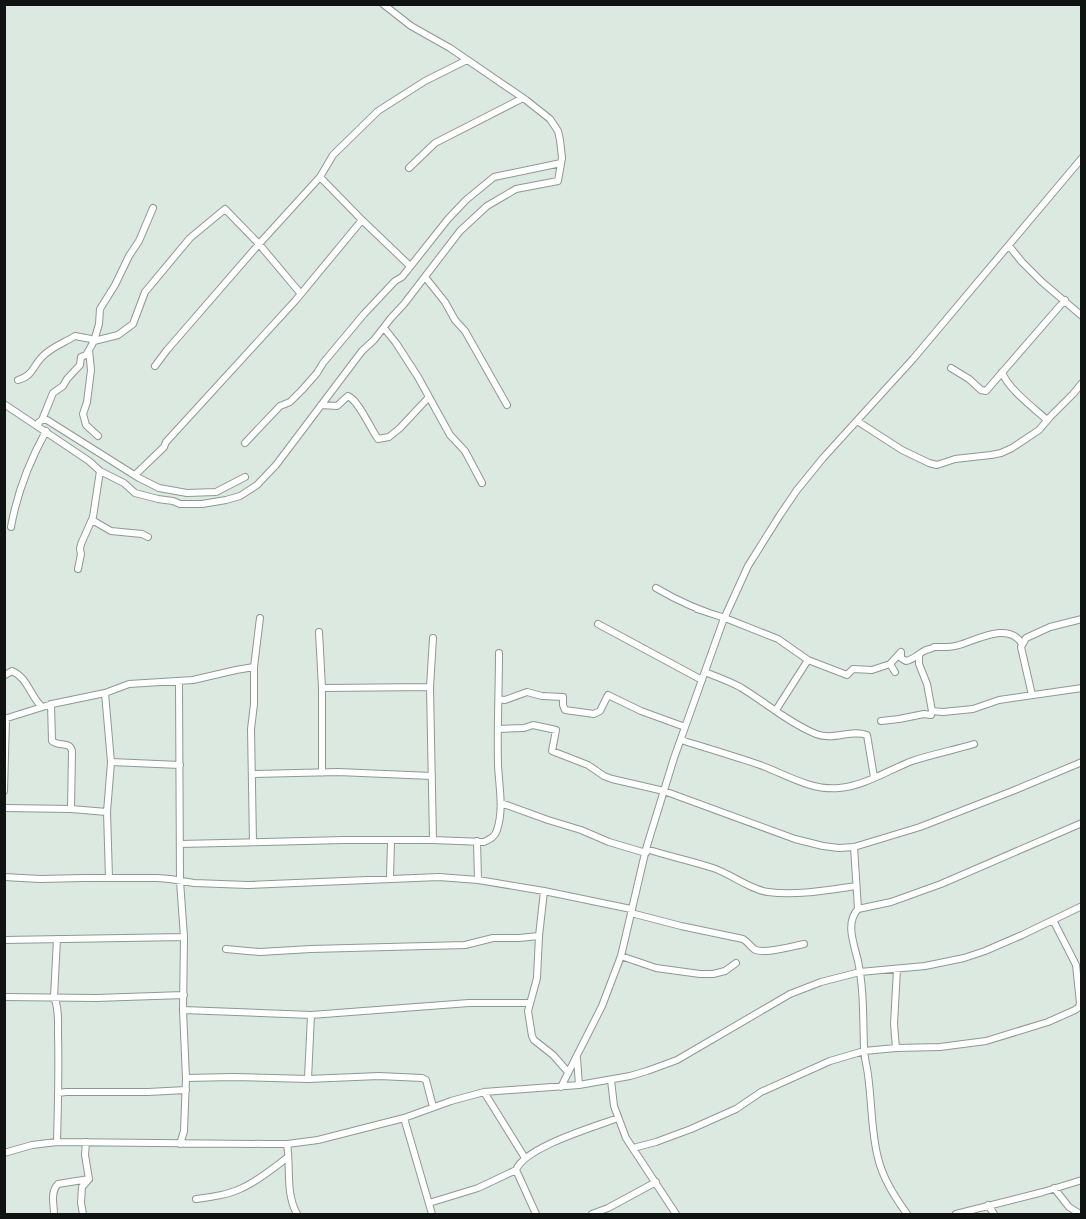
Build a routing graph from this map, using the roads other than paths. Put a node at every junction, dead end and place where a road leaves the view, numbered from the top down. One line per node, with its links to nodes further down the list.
1 (383, 4): 2 (street)
2 (467, 60): 3 (street); 7 (street)
3 (523, 98): 5 (street); 6 (street)
4 (1082, 158): 11 (street)
5 (561, 163): 12 (street); 13 (street)
6 (409, 168)
7 (320, 177): 9 (street); 10 (street)
8 (153, 208): 18 (street)
9 (362, 220): 12 (street); 14 (street)
10 (259, 244): 14 (street); 18 (street); 20 (street)
11 (1009, 246): 15 (street); 31 (street)
12 (410, 266): 35 (street)
13 (425, 277): 17 (street); 28 (street)
14 (301, 294): 37 (street)
15 (1065, 300): 16 (street); 22 (street)
16 (1082, 316)
17 (384, 328): 25 (street); 27 (street)
18 (94, 342): 19 (street); 23 (street)
19 (90, 350): 29 (street); 34 (street)
20 (155, 366)
21 (951, 368): 22 (street)
22 (1002, 372): 30 (street)
23 (18, 380)
24 (1082, 383): 30 (street)
25 (429, 397): 27 (street); 39 (street)
26 (4, 404): 32 (street)
27 (321, 405): 36 (street)
28 (507, 405)
29 (42, 420): 32 (street); 37 (street)
30 (1047, 420): 31 (street)
31 (857, 421): 46 (street)
32 (38, 426): 33 (street)
33 (46, 431): 36 (street); 41 (street)
34 (98, 436)
35 (244, 443)
36 (100, 471): 40 (street)
37 (135, 475): 38 (street)
38 (245, 477)
39 (482, 483)
40 (92, 520): 42 (street); 43 (street)
41 (11, 527)
42 (148, 537)
43 (78, 569)
44 (656, 588): 46 (street)
45 (260, 618): 56 (street)
46 (724, 618): 54 (street); 57 (street)
47 (1082, 619): 51 (street)
48 (598, 624): 60 (street)
49 (319, 632): 63 (street)
50 (433, 638): 62 (street)
51 (1022, 644): 53 (street); 66 (street)
52 (499, 652): 67 (street)
53 (919, 656): 55 (street); 71 (street)
54 (808, 660): 55 (street); 70 (street)
55 (890, 664): 58 (street)
56 (254, 667): 61 (street); 82 (street)
57 (705, 672): 60 (street); 70 (street)
58 (895, 672)
59 (4, 675): 69 (street)
60 (702, 680): 74 (street)
61 (179, 682): 65 (street); 80 (street)
62 (430, 687): 63 (street); 83 (street)
63 (322, 688): 81 (street)
64 (1082, 688): 66 (street)
65 (105, 693): 68 (street); 78 (street)
66 (1032, 695): 71 (street)
67 (499, 699): 74 (street); 75 (street)
68 (51, 704): 69 (street); 89 (street)
69 (42, 707): 72 (street)
70 (776, 710): 84 (street)
71 (933, 711): 73 (street)
72 (5, 719): 85 (street)
73 (881, 721)
74 (685, 727): 76 (street)
75 (498, 729): 86 (street); 87 (street)
76 (681, 740): 84 (street); 86 (street)
77 (974, 744): 84 (street)
78 (111, 762): 80 (street); 90 (street)
79 (1082, 762): 97 (street)
80 (180, 765): 96 (street)
81 (322, 773): 82 (street); 83 (street)
82 (252, 774): 94 (street)
83 (432, 776): 92 (street)
84 (874, 777)
85 (4, 791)
86 (664, 791): 97 (street); 98 (street)
87 (501, 803): 95 (street); 98 (street)
88 (4, 808): 89 (street)
89 (71, 809): 90 (street)
90 (107, 812): 100 (street)
91 (1082, 823): 107 (street)
92 (433, 840): 93 (street); 95 (street)
93 (391, 841): 94 (street); 101 (street)
94 (253, 842): 96 (street)
95 (477, 842): 102 (street)
96 (180, 844): 103 (street)
97 (854, 847): 104 (street)
98 (646, 851): 104 (street); 108 (street)
99 (4, 877): 100 (street)
100 (109, 878): 103 (street)
101 (390, 878): 102 (street); 103 (street)
102 (478, 880): 105 (street)
103 (180, 881): 111 (street)
104 (856, 886): 107 (street)
105 (544, 891): 108 (street); 110 (street)
106 (1082, 906): 109 (street)
107 (858, 909): 119 (street)
108 (631, 911): 114 (street); 116 (street)
109 (1053, 920): 118 (street); 124 (street)
110 (539, 936): 115 (street); 123 (street)
111 (184, 937): 112 (street); 120 (street)
112 (57, 939): 113 (street); 122 (street)
113 (4, 940)
114 (804, 944)
115 (226, 949)
116 (621, 956): 117 (street); 129 (street)
117 (736, 963)
118 (897, 969): 119 (street); 127 (street)
119 (860, 972): 128 (street); 133 (street)
120 (184, 995): 122 (street); 125 (street)
121 (4, 997): 122 (street)
122 (54, 997): 138 (street)
123 (530, 1004): 126 (street); 130 (street)
124 (1081, 1006): 127 (street)
125 (183, 1010): 126 (street); 131 (street)
126 (311, 1015): 132 (street)
127 (896, 1048): 128 (street)
128 (864, 1051): 146 (street); 165 (street)
129 (577, 1058): 130 (street); 134 (street)
130 (568, 1072): 135 (street)
131 (186, 1078): 132 (street); 136 (street)
132 (308, 1079): 139 (street)
133 (610, 1080): 134 (street); 141 (street)
134 (579, 1085): 135 (street)
135 (561, 1087): 137 (street)
136 (186, 1090): 138 (street); 144 (street)
137 (484, 1092): 139 (street); 149 (street)
138 (58, 1093): 142 (street)
139 (433, 1107): 140 (street)
140 (404, 1118): 145 (street); 156 (street)
141 (618, 1118): 146 (street); 149 (street)
142 (57, 1142): 143 (street); 147 (street)
143 (86, 1142): 144 (street); 151 (street)
144 (180, 1144): 145 (street)
145 (287, 1144): 148 (street)
146 (633, 1149): 153 (street)
147 (4, 1153)
148 (288, 1156): 155 (street); 160 (street)
149 (525, 1158): 150 (street)
150 (516, 1170): 156 (street); 162 (street)
151 (89, 1179): 158 (street); 159 (street)
152 (1082, 1180): 154 (street)
153 (656, 1182): 163 (street); 164 (street)
154 (1054, 1188): 157 (street); 168 (street)
155 (196, 1199)
156 (429, 1203): 161 (street)
157 (988, 1205): 166 (street); 167 (street)
158 (54, 1215)
159 (83, 1215)
160 (297, 1215)
161 (432, 1215)
162 (536, 1215)
163 (592, 1215)
164 (676, 1215)
165 (908, 1215)
166 (956, 1215)
167 (994, 1215)
168 (1080, 1215)

